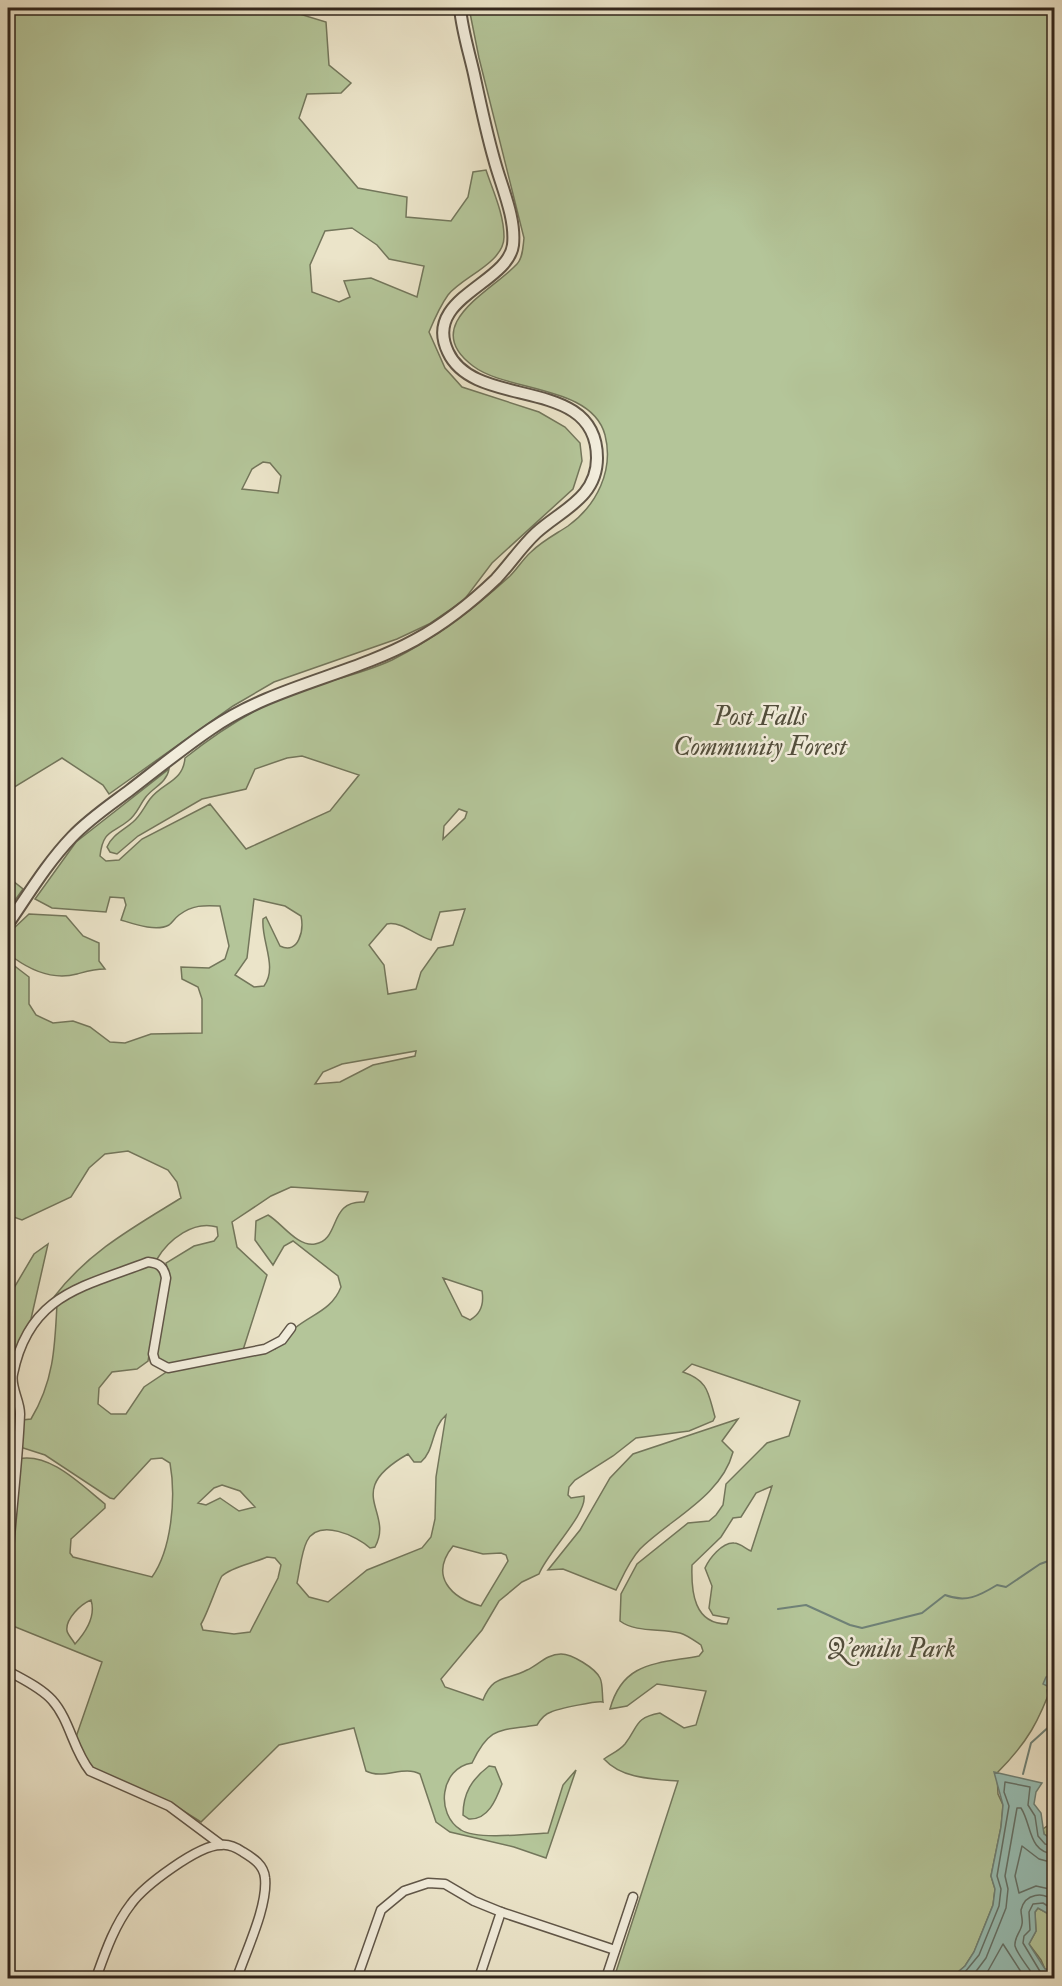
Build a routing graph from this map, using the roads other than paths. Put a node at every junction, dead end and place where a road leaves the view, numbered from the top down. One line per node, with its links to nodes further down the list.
1 (460, 8): 2 (street)
2 (8, 924)
3 (291, 1328): 4 (street)
4 (8, 1564)
5 (8, 1671): 6 (street)
6 (220, 1844): 10 (street); 11 (street)
7 (633, 1897): 9 (street)
8 (501, 1912): 9 (street); 12 (street); 13 (street)
9 (615, 1950): 14 (street)
10 (96, 1978)
11 (237, 1978)
12 (357, 1978)
13 (479, 1978)
14 (606, 1978)

